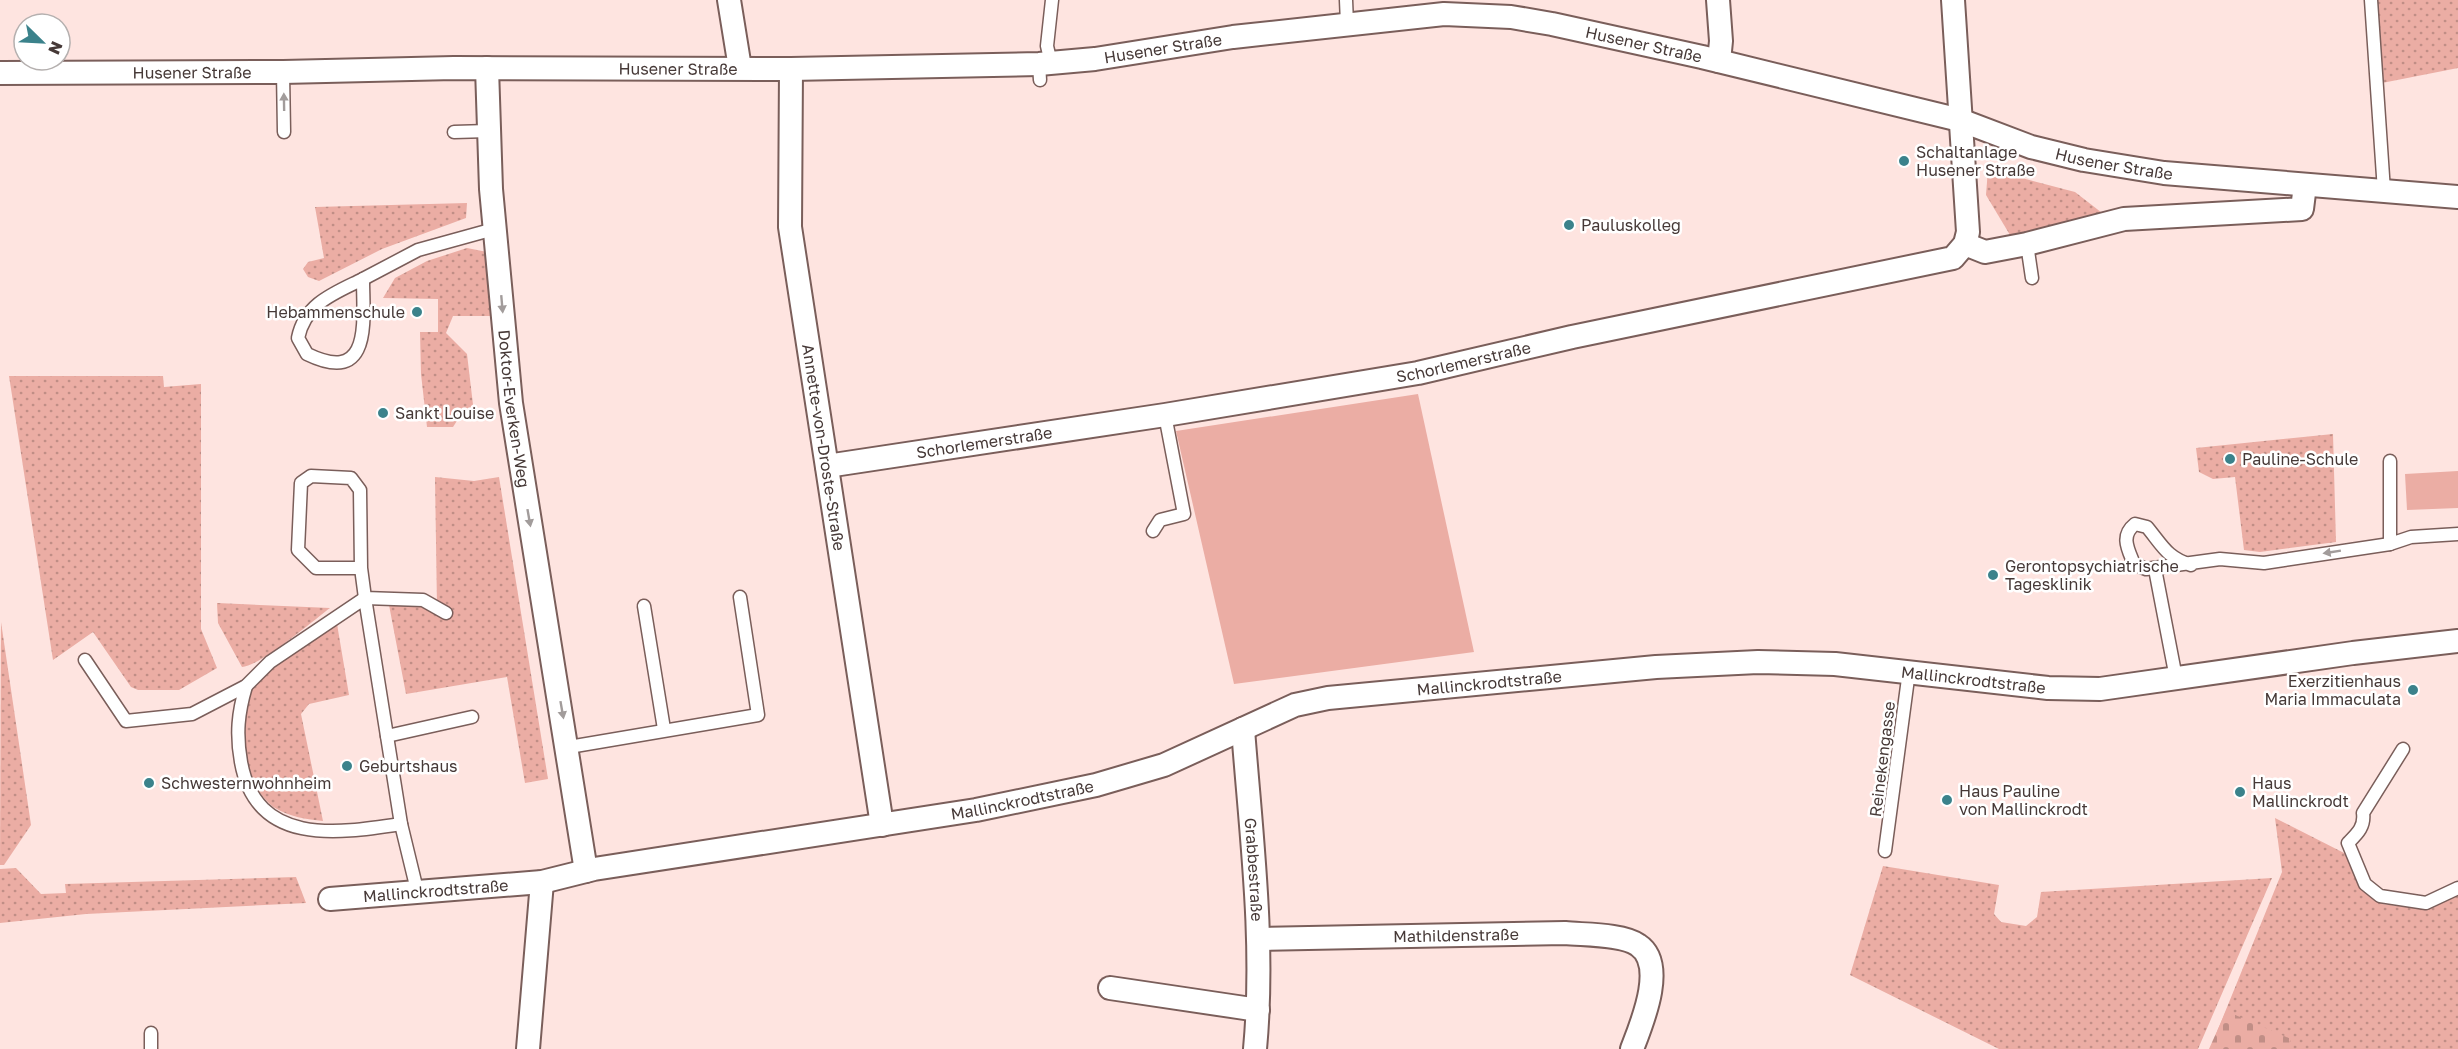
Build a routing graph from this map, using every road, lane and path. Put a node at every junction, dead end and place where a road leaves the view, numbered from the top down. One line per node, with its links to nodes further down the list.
1 (729, 0): 10 (street)
2 (1052, 0): 12 (lane)
3 (1346, 0): 7 (lane)
4 (1718, 0): 8 (street)
5 (1953, 0): 15 (street)
6 (2371, 0): 20 (lane)
7 (1347, 24): 8 (street, Husener Straße); 12 (street, Husener Straße)
8 (1719, 61): 15 (street, Husener Straße)
9 (487, 68): 10 (street, Husener Straße); 13 (street, Husener Straße); 16 (street, Doktor-Everken-Weg)
10 (740, 68): 11 (street, Husener Straße)
11 (791, 69): 12 (street, Husener Straße); 29 (street, Annette-von-Droste-Straße)
12 (1043, 69)
13 (283, 72): 14 (street, Husener Straße); 17 (lane, one-way to 13)
14 (0, 73)
15 (1960, 120): 19 (street, Husener Straße); 23 (street)
16 (488, 130): 18 (lane); 22 (street, Doktor-Everken-Weg)
17 (284, 132)
18 (454, 132)
19 (2305, 185): 20 (street, Husener Straße); 24 (street)
20 (2384, 191): 21 (street, Husener Straße)
21 (2458, 197)
22 (495, 237): 26 (lane); 49 (street, Doktor-Everken-Weg, one-way to 49)
23 (1965, 244): 24 (street); 27 (street, Schorlemerstraße)
24 (2027, 244): 25 (lane)
25 (2032, 278)
26 (363, 279): 26 (lane)
27 (1165, 415): 29 (street, Schorlemerstraße); 30 (lane)
28 (2390, 462): 32 (lane)
29 (827, 466): 52 (street, Annette-von-Droste-Straße)
30 (1153, 531)
31 (2458, 534): 32 (lane)
32 (2390, 544): 33 (lane, one-way to 33)
33 (2190, 565): 35 (lane); 35 (lane)
34 (361, 568): 34 (lane); 37 (lane)
35 (2155, 569): 43 (lane)
36 (740, 597): 46 (lane)
37 (365, 598): 39 (lane); 44 (lane); 48 (lane)
38 (644, 606): 46 (lane)
39 (446, 613)
40 (2458, 642): 43 (street, Mallinckrodtstraße)
41 (86, 660): 44 (lane)
42 (1909, 671): 43 (street, Mallinckrodtstraße); 47 (street, Mallinckrodtstraße); 53 (lane, Reinekengasse)
43 (2176, 678)
44 (246, 686): 51 (lane)
45 (472, 717): 48 (lane)
46 (664, 729): 49 (lane)
47 (1243, 729): 52 (street, Mallinckrodtstraße); 59 (street, Grabbestraße)
48 (387, 736): 51 (lane)
49 (568, 747): 54 (street, Doktor-Everken-Weg)
50 (2403, 749): 56 (lane)
51 (401, 824): 57 (lane)
52 (882, 825): 54 (street, Mallinckrodtstraße)
53 (1885, 851)
54 (586, 871): 55 (street, Mallinckrodtstraße)
55 (542, 882): 57 (street, Mallinckrodtstraße); 64 (street)
56 (2458, 888)
57 (417, 890): 58 (street, Mallinckrodtstraße)
58 (330, 899)
59 (1260, 939): 61 (street, Grabbestraße); 66 (street, Mathildenstraße)
60 (1110, 988): 61 (street)
61 (1258, 1010): 65 (street, Grabbestraße)
62 (151, 1033): 63 (lane)
63 (151, 1049)
64 (528, 1049)
65 (1254, 1049)
66 (1632, 1049)

